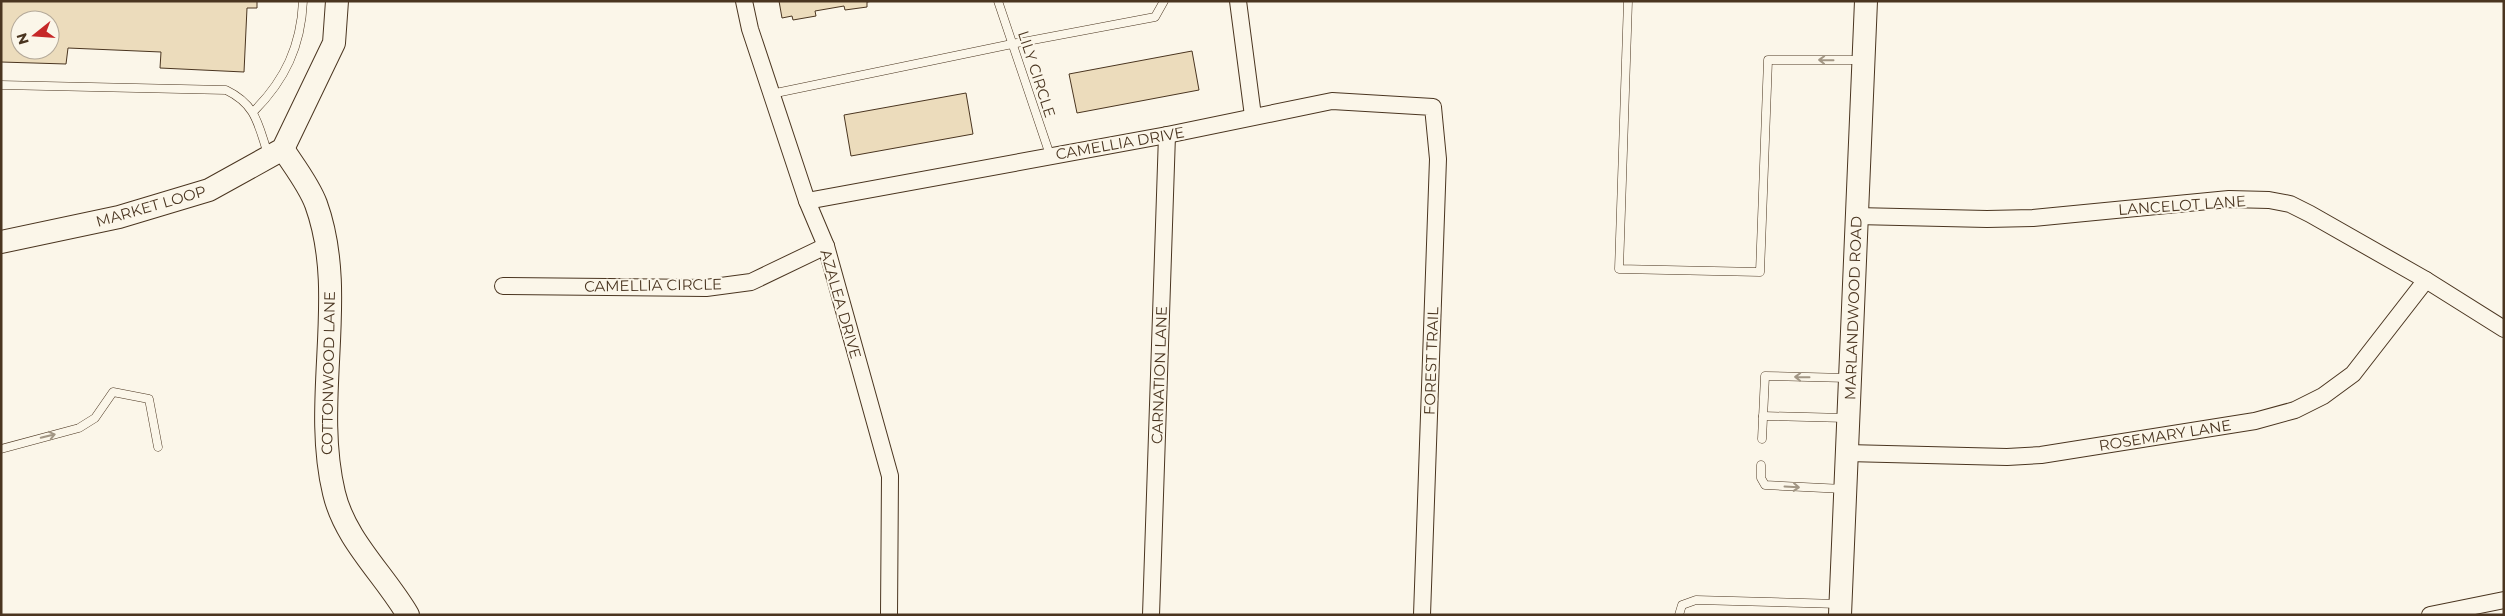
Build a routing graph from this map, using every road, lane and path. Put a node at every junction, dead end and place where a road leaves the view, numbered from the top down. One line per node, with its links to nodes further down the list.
1 (303, 1): 14 (lane)
2 (337, 1): 17 (street)
3 (744, 1): 12 (street, AZALEA DRIVE)
4 (998, 1): 9 (lane, LILY CIRCLE)
5 (1164, 1): 9 (lane)
6 (1238, 1): 15 (street)
7 (1628, 1): 10 (lane, one-way to 7)
8 (1866, 1): 10 (street, MARLANDWOOD ROAD)
9 (1012, 44): 12 (lane); 18 (lane, LILY CIRCLE)
10 (1864, 60): 20 (street, MARLANDWOOD ROAD)
11 (1, 85): 14 (lane)
12 (771, 94): 19 (street, AZALEA DRIVE)
13 (1433, 107): 15 (street, CAMELLIA DRIVE); 41 (street, FOREST TRAIL)
14 (254, 111): 17 (lane)
15 (1253, 116): 16 (street, CAMELLIA DRIVE)
16 (1167, 135): 18 (street, CAMELLIA DRIVE); 40 (street, CARNATION LANE)
17 (276, 153): 21 (street, MARKET LOOP); 38 (street, COTTONWOOD LANE)
18 (1050, 155): 19 (street, CAMELLIA DRIVE)
19 (807, 201): 22 (street, AZALEA DRIVE)
20 (1856, 216): 23 (street, LANCELOT LANE); 26 (street, MARLANDWOOD ROAD)
21 (1, 242)
22 (826, 246): 24 (street, CAMELLIA CIRCLE); 39 (street, AZALEA DRIVE)
23 (2426, 280): 25 (street, LANCELOT LANE); 32 (street, ROSEMARY LANE)
24 (503, 286)
25 (2504, 329)
26 (1850, 378): 27 (lane, one-way to 27); 28 (street, MARLANDWOOD ROAD)
27 (1763, 416): 28 (lane); 29 (lane)
28 (1849, 418): 32 (street, MARLANDWOOD ROAD)
29 (1762, 439)
30 (158, 447): 31 (lane, one-way to 30)
31 (1, 448)
32 (1847, 453): 34 (street, MARLANDWOOD ROAD)
33 (1761, 465): 34 (lane, one-way to 34)
34 (1845, 490): 36 (street, MARLANDWOOD ROAD)
35 (2504, 600): 37 (street)
36 (1840, 610): 42 (lane)
37 (2450, 612): 43 (street)
38 (408, 615)
39 (889, 615)
40 (1151, 615)
41 (1422, 615)
42 (1679, 615)
43 (2430, 615)

